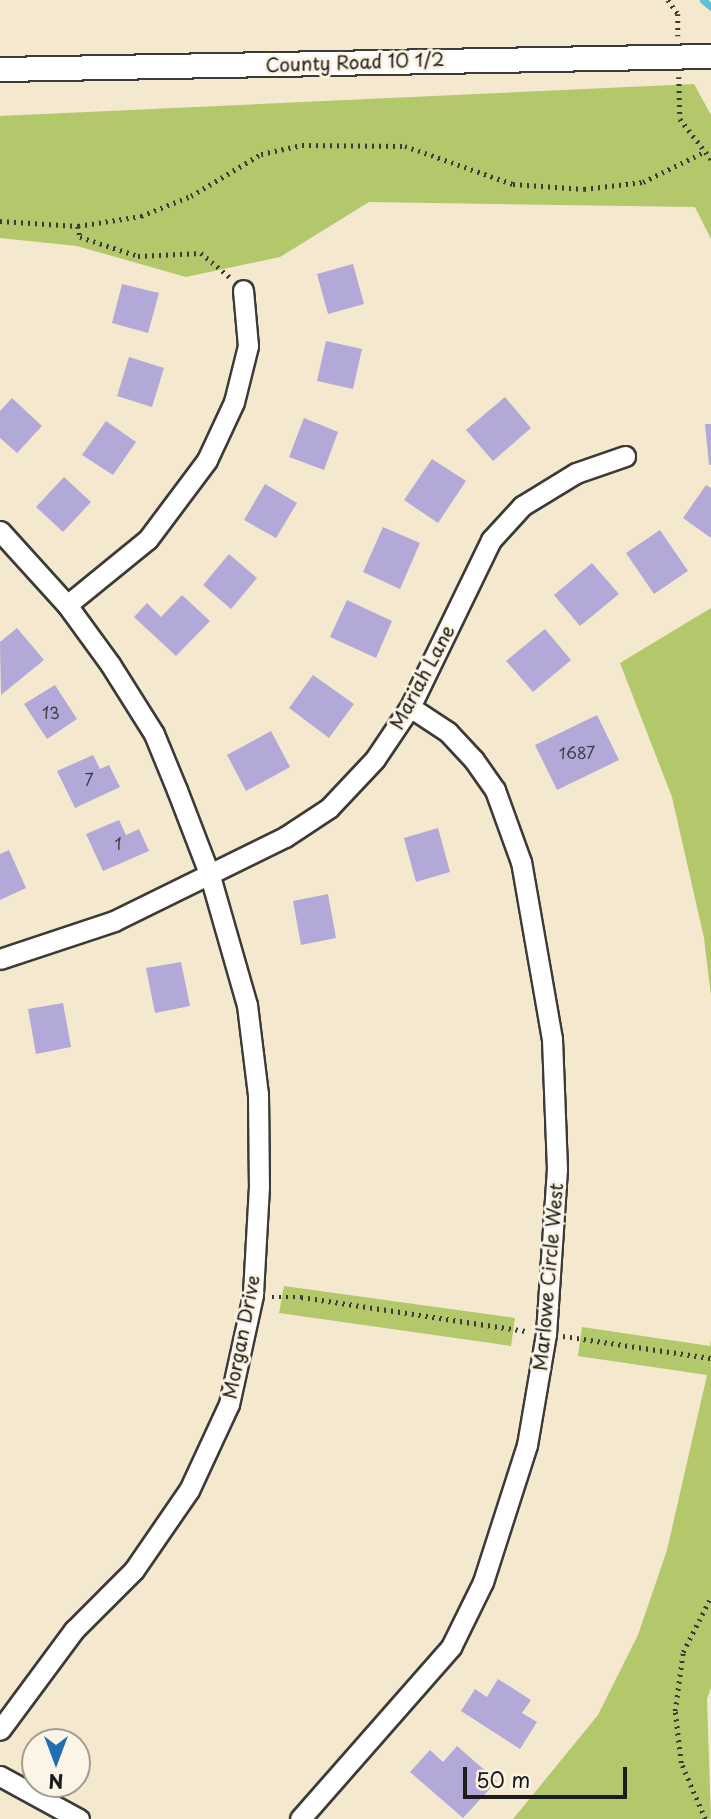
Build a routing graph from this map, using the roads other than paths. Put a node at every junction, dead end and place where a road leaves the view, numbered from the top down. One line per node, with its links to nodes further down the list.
1 (711, 55): 2 (street, County Road 10 1/2)
2 (5, 70)
3 (243, 290): 6 (street)
4 (625, 456): 7 (street, Mariah Lane)
5 (0, 531): 6 (street, Morgan Drive)
6 (67, 605): 8 (street, Morgan Drive)
7 (410, 707): 8 (street, Mariah Lane); 13 (street, Marlowe Circle West)
8 (209, 876): 9 (street, Mariah Lane); 10 (street, Morgan Drive)
9 (0, 960)
10 (0, 1730)
11 (0, 1776): 12 (street)
12 (79, 1819)
13 (300, 1819)

